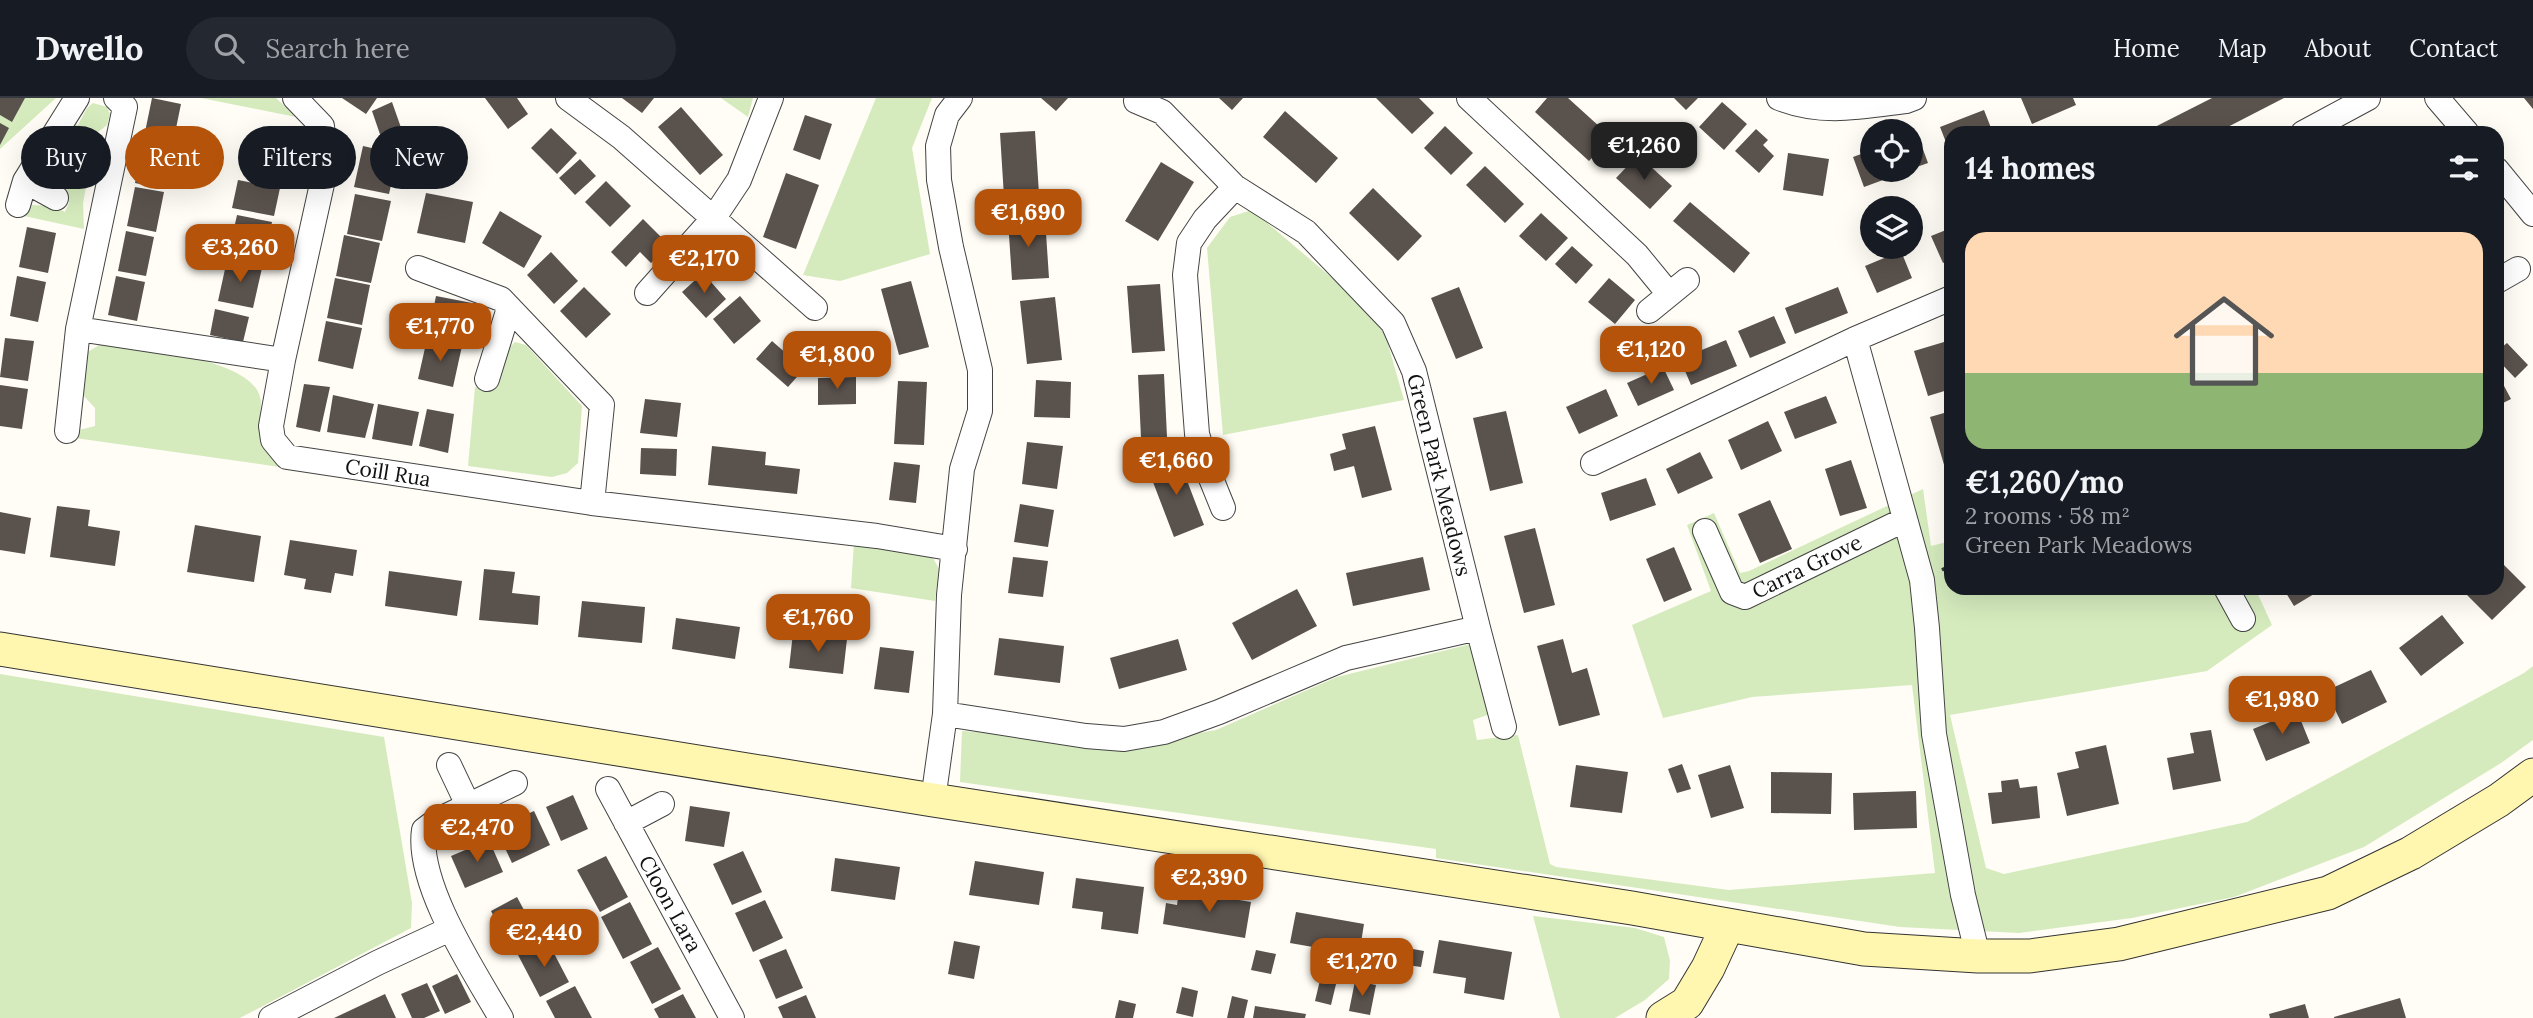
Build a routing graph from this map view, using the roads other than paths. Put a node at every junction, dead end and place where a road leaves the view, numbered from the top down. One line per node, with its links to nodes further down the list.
1 (77, 98): 13 (street)
2 (117, 98): 30 (street)
3 (295, 98): 32 (street, Coill Rua)
4 (569, 98): 23 (street)
5 (771, 98): 23 (street)
6 (960, 98): 40 (street)
7 (1469, 98): 29 (street)
8 (1779, 98): 9 (street)
9 (1914, 98)
10 (2368, 98): 14 (street)
11 (2437, 98): 15 (street)
12 (1136, 101): 17 (street, Green Park Meadows)
13 (59, 126)
14 (2316, 126)
15 (2461, 126)
16 (2504, 179): 22 (street)
17 (1236, 187): 37 (street); 43 (street, Green Park Meadows)
18 (23, 189): 21 (street)
19 (40, 189): 20 (street)
20 (56, 198)
21 (18, 205)
22 (2533, 214)
23 (713, 219): 25 (street); 28 (street)
24 (418, 268): 27 (street)
25 (647, 293)
26 (1944, 301): 31 (street)
27 (509, 308): 33 (street); 36 (street)
28 (816, 308)
29 (1649, 310)
30 (78, 329): 32 (street); 34 (street)
31 (1855, 339): 35 (street); 38 (street)
32 (283, 360): 36 (street, Coill Rua)
33 (487, 379)
34 (75, 420)
35 (1593, 463)
36 (592, 503): 40 (street, Coill Rua)
37 (1223, 508)
38 (1903, 520): 39 (street, Carra Grove); 57 (street)
39 (1705, 531)
40 (955, 549): 45 (street)
41 (2230, 595): 42 (street)
42 (2243, 620)
43 (1478, 628): 45 (street); 46 (street, Green Park Meadows)
44 (0, 649): 51 (main road)
45 (945, 713): 51 (street)
46 (1504, 727)
47 (449, 765): 53 (street)
48 (2533, 775): 57 (main road)
49 (515, 783): 53 (street)
50 (608, 789): 54 (street, Cloon Lara)
51 (933, 800): 55 (main road)
52 (662, 804): 54 (street)
53 (468, 806): 56 (street)
54 (626, 823): 60 (street, Cloon Lara)
55 (1727, 927): 57 (main road); 61 (main road)
56 (450, 929): 58 (street); 59 (street)
57 (1978, 956)
58 (271, 1018)
59 (501, 1018)
60 (732, 1018)
61 (1663, 1018)

